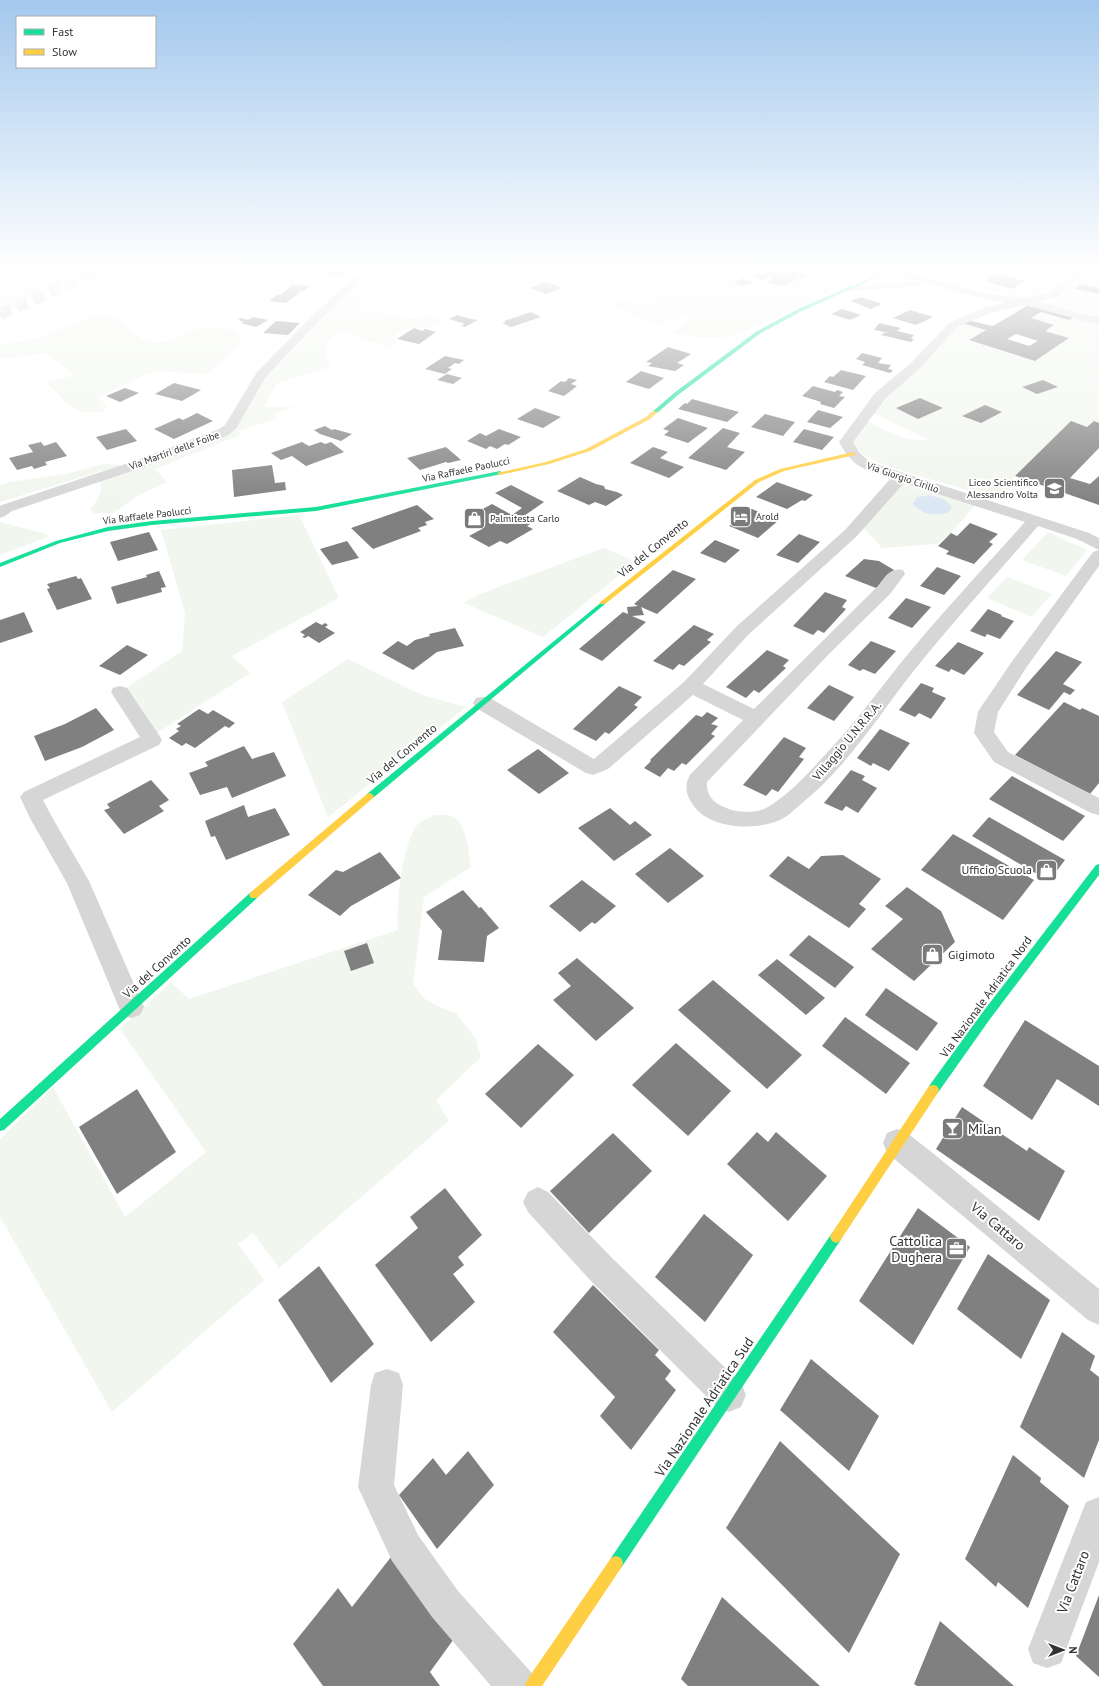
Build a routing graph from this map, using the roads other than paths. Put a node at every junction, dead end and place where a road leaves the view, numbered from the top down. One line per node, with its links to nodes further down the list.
1 (286, 349): 6 (street, Via Martiri delle Foibe)
2 (737, 349): 10 (main road, Via Raffaele Paolucci)
3 (931, 349): 4 (street, Via Giorgio Cirillo)
4 (852, 454): 5 (street, Via Giorgio Cirillo); 14 (main road, Via del Convento)
5 (902, 478): 7 (street, Via Giorgio Cirillo); 12 (street)
6 (2, 510)
7 (1035, 520): 8 (street, Via Giorgio Cirillo); 15 (street, Villaggio U.N.R.R.A.)
8 (1099, 546)
9 (1099, 555): 16 (street)
10 (0, 565)
11 (897, 574): 15 (street, Villaggio U.N.R.R.A.)
12 (691, 686): 14 (street); 15 (street)
13 (120, 692): 18 (street)
14 (483, 703): 18 (main road, Via del Convento)
15 (756, 719)
16 (1099, 807)
17 (1099, 868): 20 (main road, Via Nazionale Adriatica Nord)
18 (131, 1007): 19 (main road, Via del Convento)
19 (0, 1126)
20 (897, 1143): 22 (street, Via Cattaro); 24 (main road, Via Nazionale Adriatica Sud)
21 (538, 1202): 24 (street)
22 (1099, 1309)
23 (388, 1385): 27 (street)
24 (729, 1395): 28 (main road, Via Nazionale Adriatica Sud)
25 (1099, 1515): 26 (street, Via Cattaro)
26 (1047, 1649)
27 (517, 1686)
28 (533, 1686)

